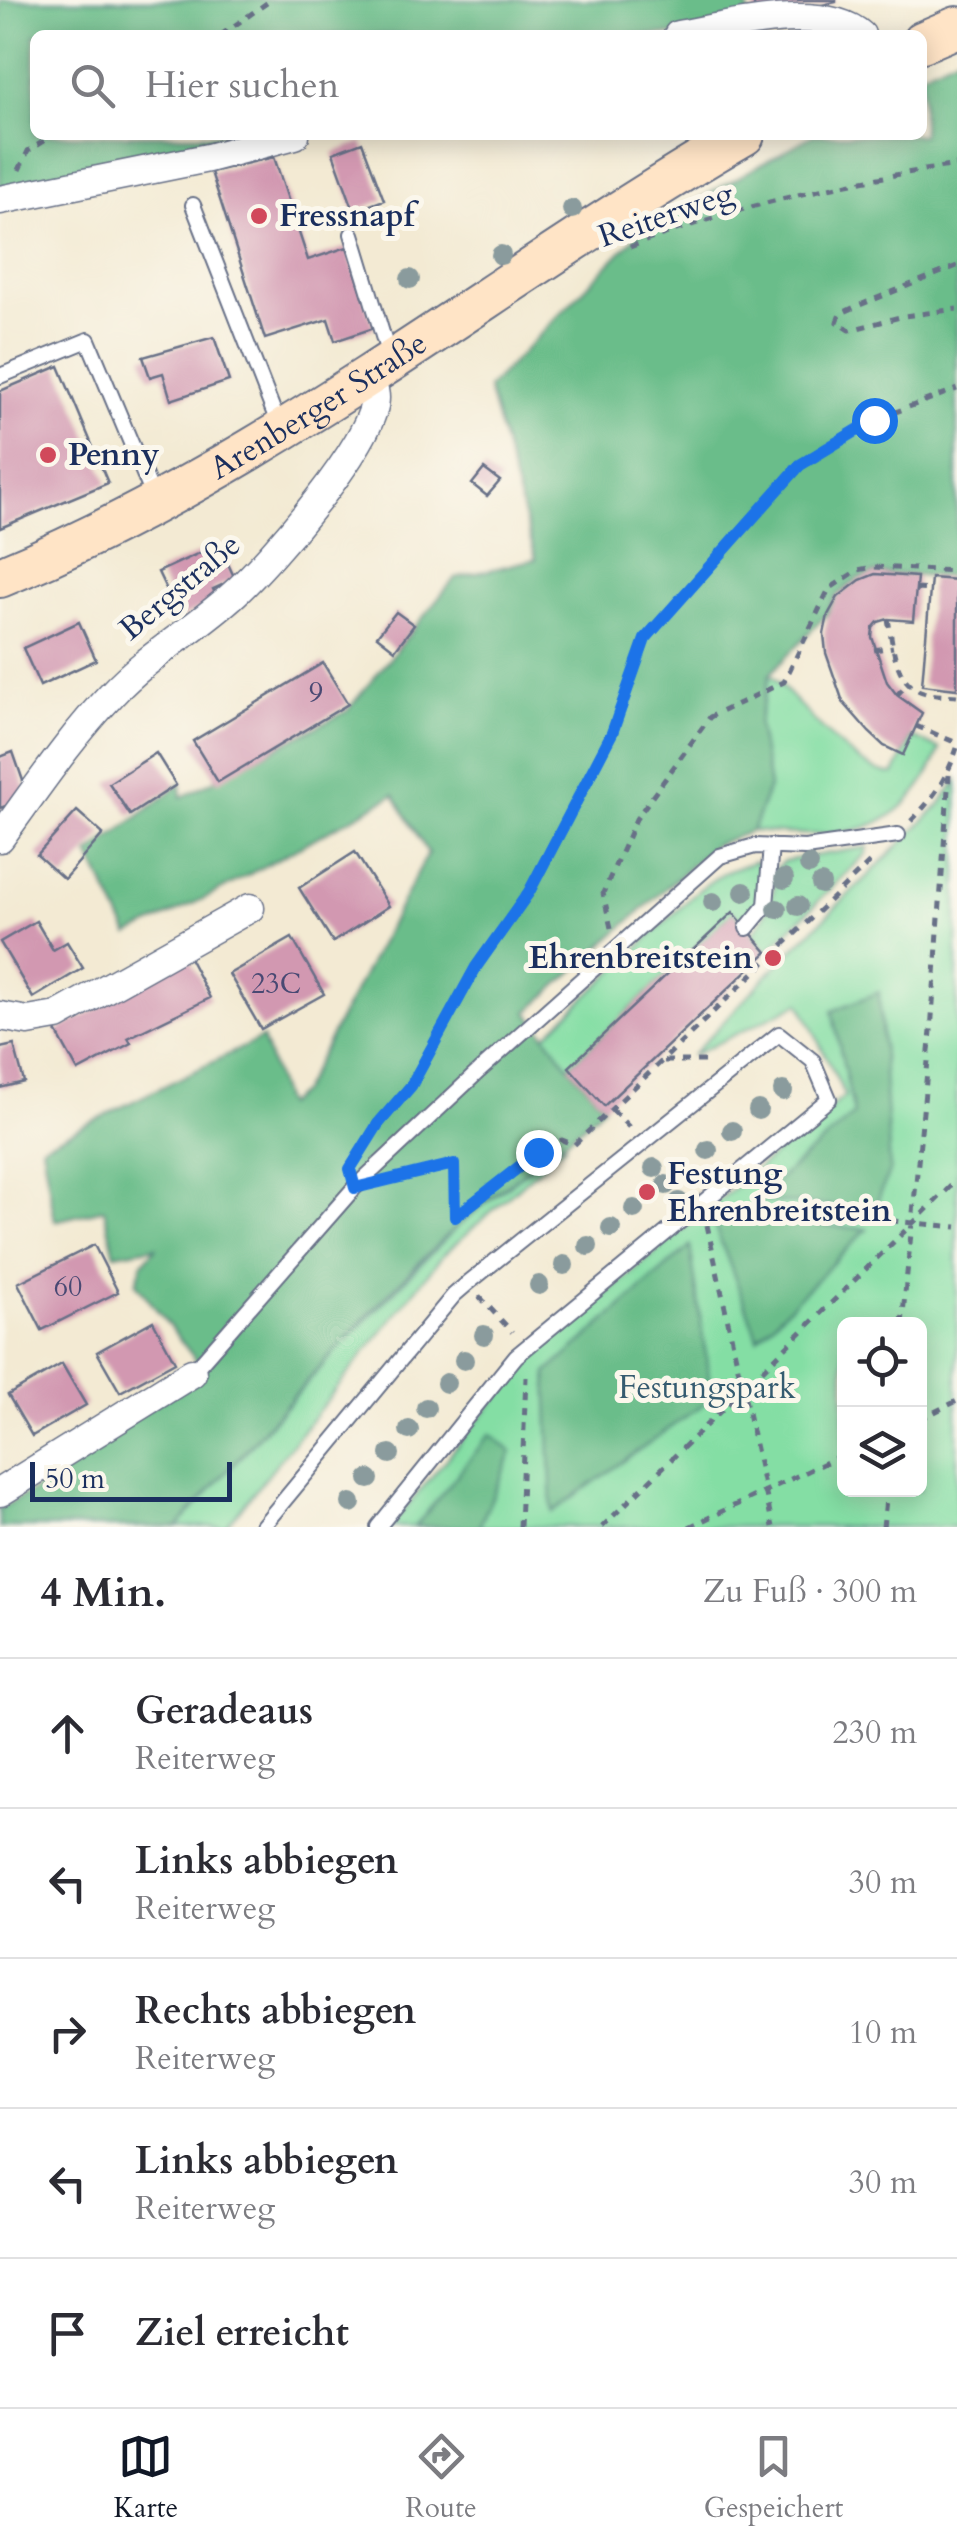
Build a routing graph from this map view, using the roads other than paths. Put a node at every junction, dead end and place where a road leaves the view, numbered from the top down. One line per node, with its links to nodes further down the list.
1 (957, 28): 4 (main road)
2 (706, 30): 3 (street)
3 (853, 30)
4 (927, 40)
5 (276, 140): 7 (street)
6 (736, 140): 10 (main road, Arenberger Straße)
7 (2, 200)
8 (193, 205): 12 (lane)
9 (352, 234): 10 (lane)
10 (379, 369): 12 (main road, Arenberger Straße); 16 (street, Bergstraße)
11 (0, 376): 13 (lane)
12 (282, 433): 13 (main road, Arenberger Straße)
13 (156, 504): 14 (main road, Arenberger Straße)
14 (0, 577)
15 (898, 834): 17 (lane)
16 (0, 838)
17 (771, 846): 19 (lane); 21 (lane)
18 (250, 908): 20 (street)
19 (747, 928)
20 (0, 1016)
21 (192, 1373): 22 (street)
22 (0, 1492)
23 (262, 1527): 24 (lane)
24 (378, 1527)

